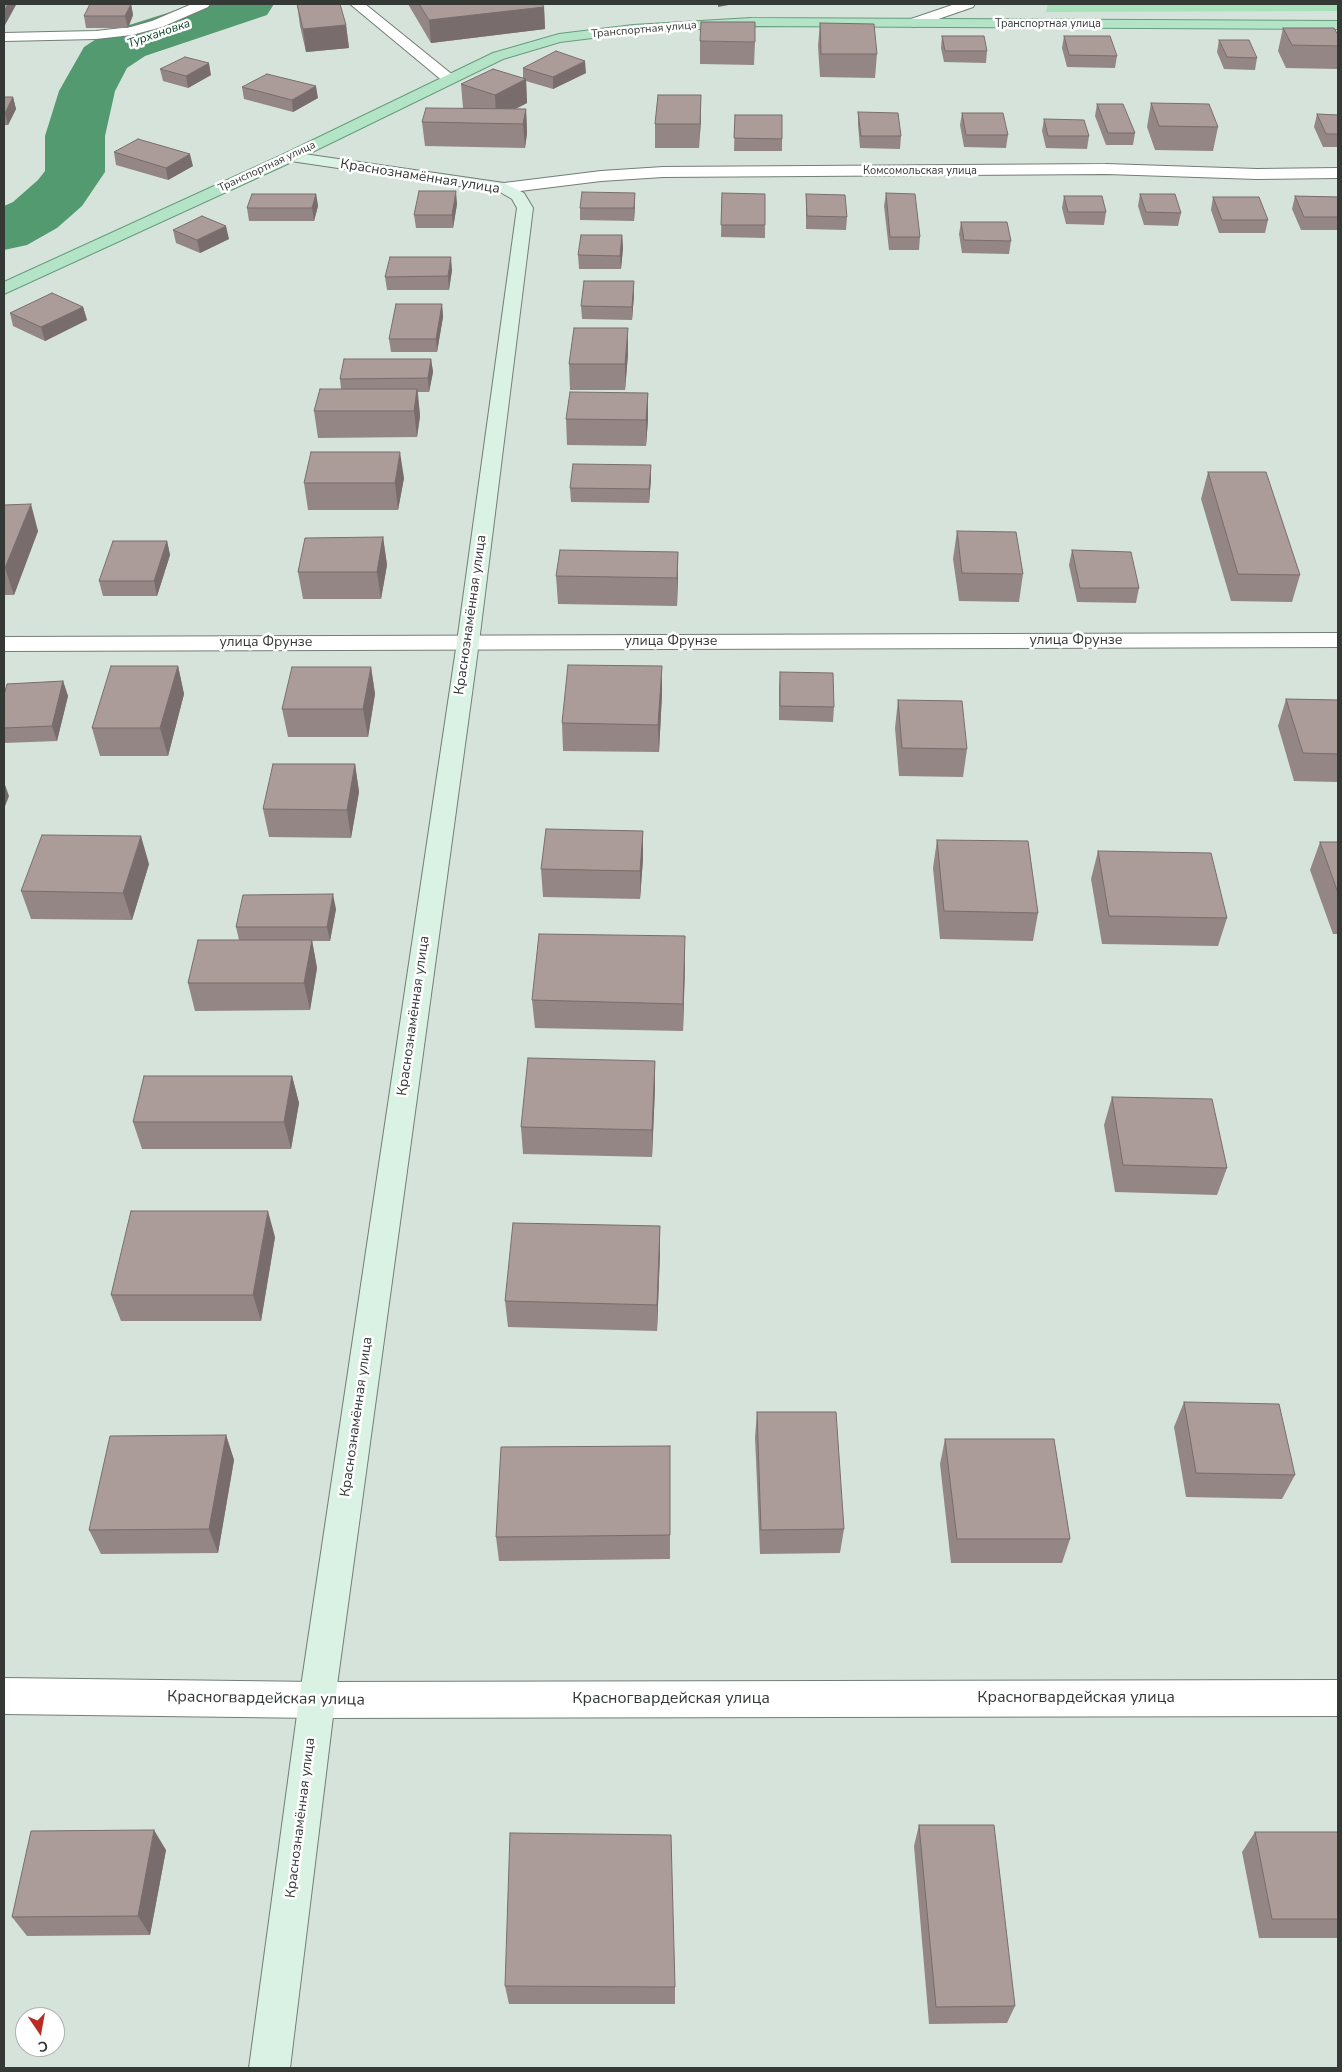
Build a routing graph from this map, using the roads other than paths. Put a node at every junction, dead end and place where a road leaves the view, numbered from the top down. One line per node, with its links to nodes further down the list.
1 (203, 4): 6 (street)
2 (357, 4): 7 (street)
3 (968, 4): 4 (street)
4 (913, 23): 5 (main road, Транспортная улица); 7 (main road, Транспортная улица)
5 (1338, 25)
6 (4, 37)
7 (449, 79): 8 (main road, Транспортная улица)
8 (290, 156): 10 (street, Краснознамённая улица); 11 (main road, Транспортная улица)
9 (1338, 173): 10 (street, Комсомольская улица)
10 (504, 188): 13 (street, Краснознамённая улица)
11 (4, 289)
12 (1338, 640): 13 (street, улица Фрунзе)
13 (468, 642): 14 (street, улица Фрунзе); 17 (street, Краснознамённая улица)
14 (4, 644)
15 (4, 1696): 17 (street, Красногвардейская улица)
16 (1338, 1698): 17 (street, Красногвардейская улица)
17 (316, 1700): 18 (street, Краснознамённая улица)
18 (268, 2068)

